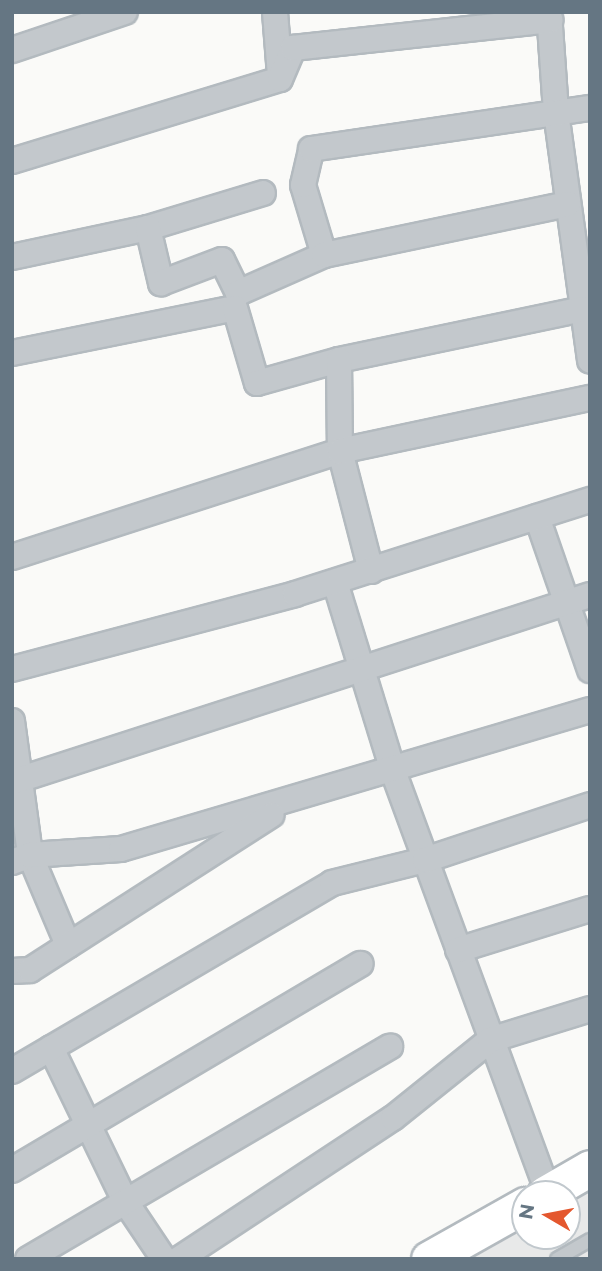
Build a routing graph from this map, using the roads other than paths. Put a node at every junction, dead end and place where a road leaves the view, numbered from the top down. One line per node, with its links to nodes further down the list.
1 (125, 12): 4 (street)
2 (275, 12): 5 (street)
3 (549, 16): 5 (street); 7 (street)
4 (12, 50)
5 (280, 79): 8 (street)
6 (590, 108): 7 (street)
7 (556, 112): 10 (street); 13 (street)
8 (12, 161)
9 (263, 193): 11 (street)
10 (568, 204): 12 (street); 13 (street)
11 (148, 228): 13 (street); 14 (street)
12 (581, 229): 15 (street)
13 (324, 254)
14 (12, 257)
15 (583, 309): 17 (street); 18 (street)
16 (12, 353): 17 (street)
17 (339, 360): 20 (street)
18 (590, 361)
19 (590, 398): 20 (street)
20 (340, 451): 23 (street); 24 (street)
21 (590, 500): 22 (street)
22 (537, 517): 24 (street); 26 (street)
23 (12, 557)
24 (371, 571): 25 (street)
25 (335, 582): 27 (street); 29 (street)
26 (578, 598): 28 (street); 29 (street)
27 (12, 669)
28 (590, 670)
29 (362, 672): 32 (street); 33 (street)
30 (590, 710): 32 (street)
31 (12, 721): 33 (street)
32 (393, 771): 34 (street); 37 (street)
33 (17, 780): 36 (street)
34 (295, 799): 36 (street); 39 (street)
35 (590, 806): 37 (street)
36 (21, 858): 39 (street)
37 (425, 860): 40 (street); 46 (street)
38 (590, 909): 40 (street)
39 (68, 945): 42 (street)
40 (458, 950): 44 (street)
41 (362, 964): 48 (street)
42 (18, 975)
43 (590, 1009): 44 (street)
44 (490, 1041): 51 (street); 58 (street)
45 (390, 1047): 53 (street)
46 (51, 1048): 47 (street); 48 (street)
47 (12, 1071)
48 (87, 1125): 50 (street); 53 (street)
49 (590, 1168): 52 (main road)
50 (12, 1170)
51 (534, 1180)
52 (569, 1180)
53 (125, 1202): 56 (street); 57 (street)
54 (511, 1213): 59 (main road)
55 (590, 1240): 60 (lane)
56 (27, 1259)
57 (164, 1259)
58 (179, 1259)
59 (429, 1259)
60 (557, 1259)

